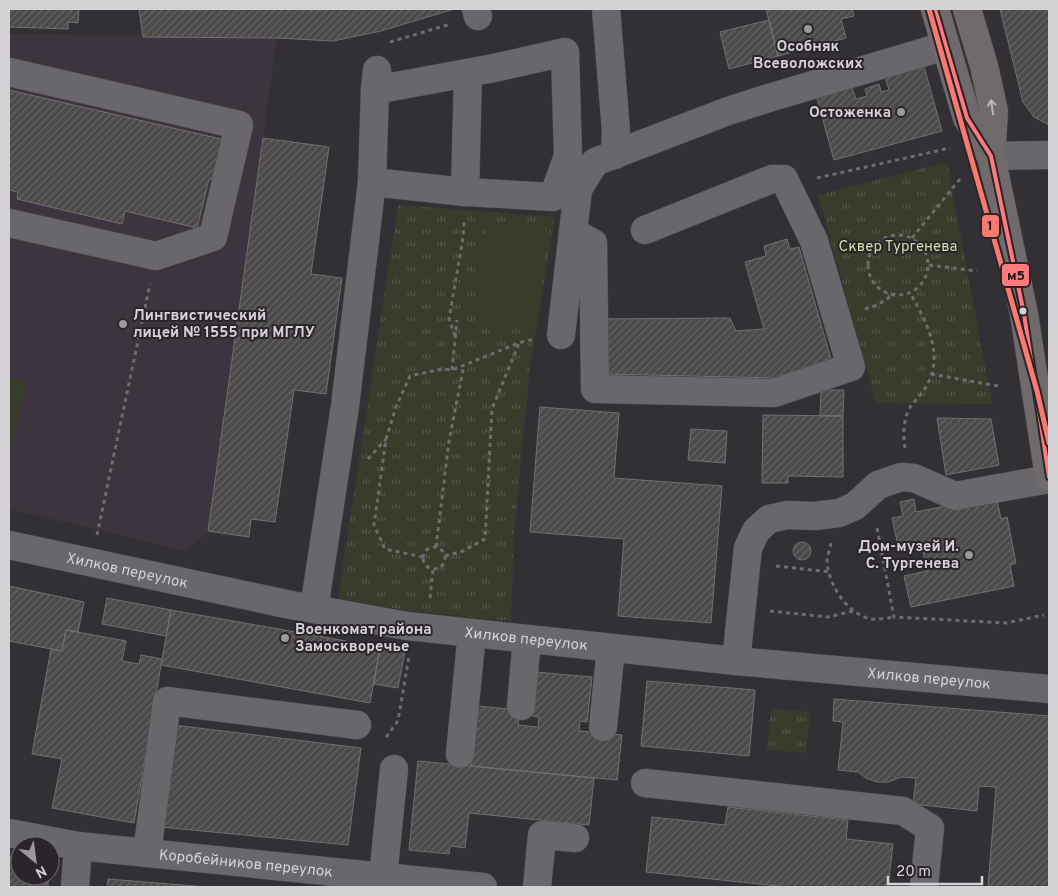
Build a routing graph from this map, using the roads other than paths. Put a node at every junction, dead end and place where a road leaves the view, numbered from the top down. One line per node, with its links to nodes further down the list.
1 (606, 9): 7 (street)
2 (935, 9): 4 (main road)
3 (967, 9): 9 (main road, one-way to 3)
4 (945, 46): 7 (street); 9 (main road)
5 (9, 72): 12 (street)
6 (468, 73): 10 (street); 11 (street); 11 (street)
7 (615, 155): 14 (street)
8 (1049, 155): 9 (street)
9 (990, 156): 16 (main road)
10 (372, 182): 11 (street); 18 (street)
11 (465, 192)
12 (9, 222)
13 (645, 230): 14 (street)
14 (573, 232): 15 (street)
15 (561, 335)
16 (1049, 478): 22 (street)
17 (9, 545): 18 (street, Хилков переулок)
18 (314, 609): 19 (street, Хилков переулок)
19 (472, 634): 20 (street, Хилков переулок); 27 (street)
20 (527, 639): 21 (street, Хилков переулок); 24 (street)
21 (611, 648): 22 (street, Хилков переулок); 26 (street)
22 (736, 661): 23 (street, Хилков переулок)
23 (1049, 689)
24 (521, 706)
25 (357, 725): 33 (street)
26 (603, 727)
27 (460, 754)
28 (394, 769): 35 (street)
29 (645, 783): 40 (street)
30 (9, 833): 32 (street, Коробейников переулок)
31 (575, 838): 39 (street)
32 (78, 846): 33 (street, Коробейников переулок); 37 (street)
33 (147, 853): 34 (street, Коробейников переулок)
34 (271, 876): 35 (street, Коробейников переулок)
35 (383, 877): 36 (street, Коробейников переулок)
36 (452, 886): 38 (street, Коробейников переулок)
37 (75, 887)
38 (483, 887)
39 (537, 887)
40 (924, 887)

